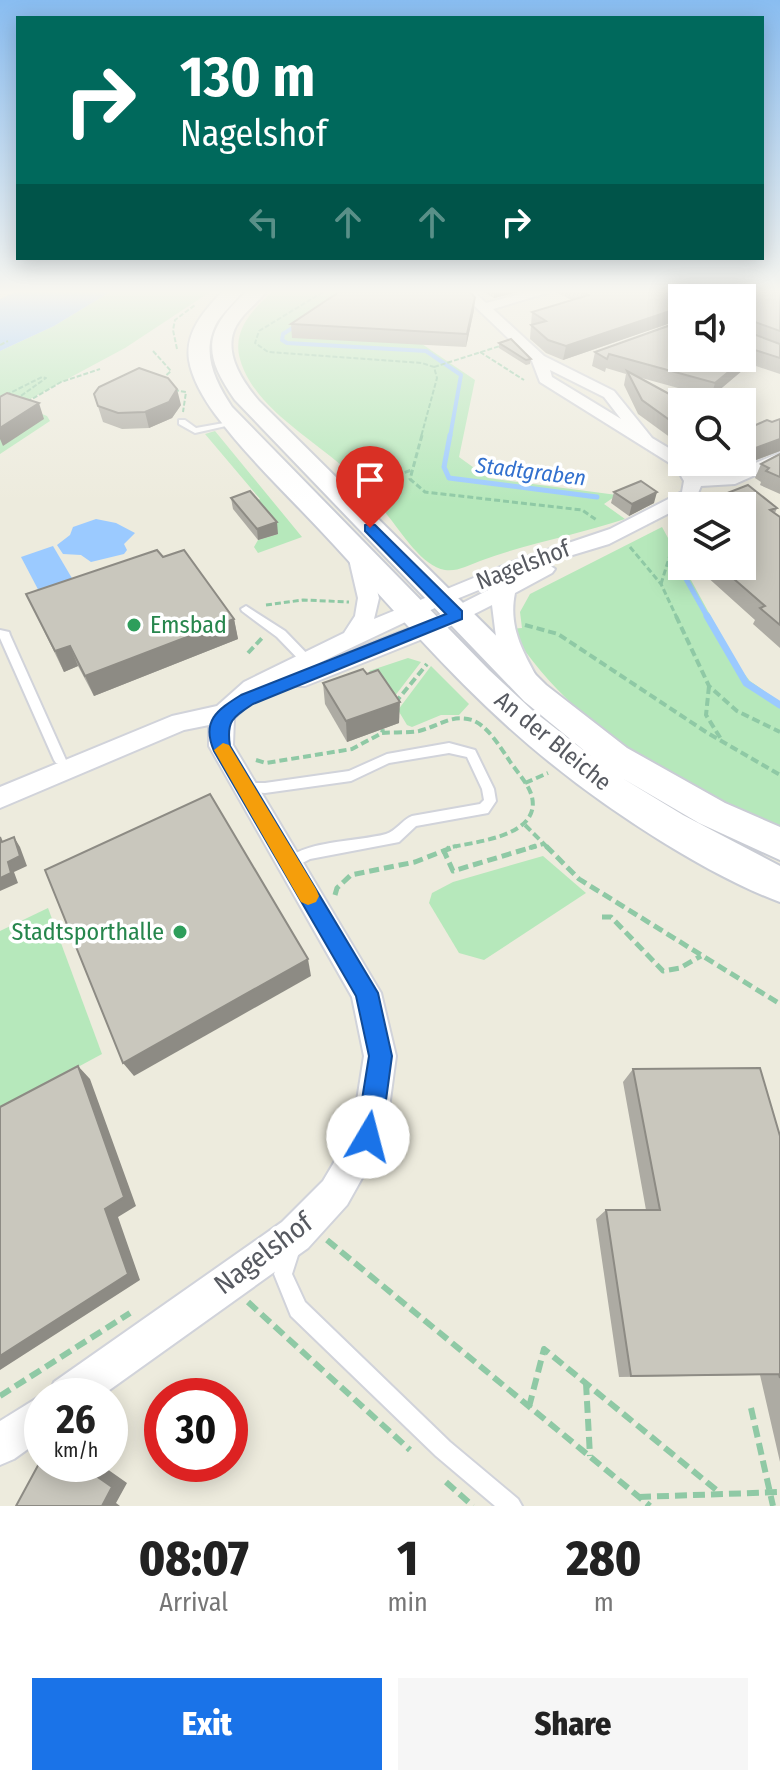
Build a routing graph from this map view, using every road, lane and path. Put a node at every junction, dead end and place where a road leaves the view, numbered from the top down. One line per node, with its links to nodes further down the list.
1 (163, 362): 14 (path)
2 (199, 362): 19 (street, An der Bleiche)
3 (226, 362): 32 (street, An der Bleiche)
4 (412, 362): 10 (path)
5 (448, 362): 10 (path)
6 (496, 362): 13 (path)
7 (540, 362): 20 (street)
8 (546, 362): 12 (street)
9 (580, 365): 12 (street)
10 (434, 367): 22 (path)
11 (100, 369): 17 (path)
12 (560, 369): 20 (street)
13 (524, 380)
14 (155, 386)
15 (170, 389): 18 (path)
16 (0, 398): 17 (path); 17 (path)
17 (13, 401)
18 (182, 422): 19 (lane)
19 (235, 423): 26 (street, An der Bleiche)
20 (644, 438): 23 (street)
21 (780, 458): 23 (street)
22 (412, 470): 24 (path); 25 (path)
23 (693, 481): 25 (street, Nagelshof)
24 (366, 494)
25 (615, 533): 28 (path); 29 (street, Nagelshof); 32 (street, Nagelshof)
26 (358, 555): 32 (street, An der Bleiche); 35 (street, An der Bleiche)
27 (668, 561): 28 (path)
28 (661, 584): 37 (path)
29 (505, 590): 32 (street, Nagelshof); 38 (street, An der Bleiche)
30 (358, 602): 31 (path)
31 (246, 609): 36 (lane)
32 (432, 621): 35 (street, Nagelshof); 36 (street, Nagelshof); 38 (street, An der Bleiche); 39 (path); 55 (street, An der Bleiche)
33 (516, 625): 43 (path)
34 (0, 634): 45 (lane)
35 (352, 637): 36 (street, Nagelshof)
36 (312, 666): 40 (street, Nagelshof)
37 (709, 686): 42 (path); 43 (path)
38 (535, 693): 52 (street, An der Bleiche)
39 (390, 708)
40 (223, 714): 48 (street, Nagelshof); 49 (street, Nagelshof)
41 (383, 729): 44 (path)
42 (780, 732)
43 (722, 742): 47 (path)
44 (253, 759)
45 (60, 760)
46 (550, 772): 50 (path)
47 (780, 775)
48 (245, 787): 54 (street, Nagelshof); 54 (lane)
49 (0, 798)
50 (524, 824): 51 (path); 53 (path)
51 (544, 844): 53 (path); 58 (path)
52 (780, 844)
53 (443, 849): 56 (path)
54 (289, 864): 61 (street, Nagelshof)
55 (780, 885)
56 (333, 900)
57 (602, 917): 58 (path)
58 (701, 956): 59 (path)
59 (780, 1004)
60 (333, 1229): 67 (path)
61 (295, 1235): 64 (street, Nagelshof); 79 (lane)
62 (241, 1298): 71 (path)
63 (138, 1307): 66 (path)
64 (93, 1378)
65 (586, 1383): 67 (path); 72 (path); 76 (path)
66 (0, 1396)
67 (529, 1407): 72 (path)
68 (751, 1408): 74 (path)
69 (24, 1428): 70 (street)
70 (0, 1445)
71 (415, 1454)
72 (590, 1456): 77 (path)
73 (438, 1475): 78 (path)
74 (770, 1492): 75 (path); 76 (path); 81 (path)
75 (780, 1492)
76 (720, 1493): 77 (path)
77 (639, 1497): 80 (path)
78 (473, 1506)
79 (511, 1506)
80 (650, 1506)
81 (773, 1506)

